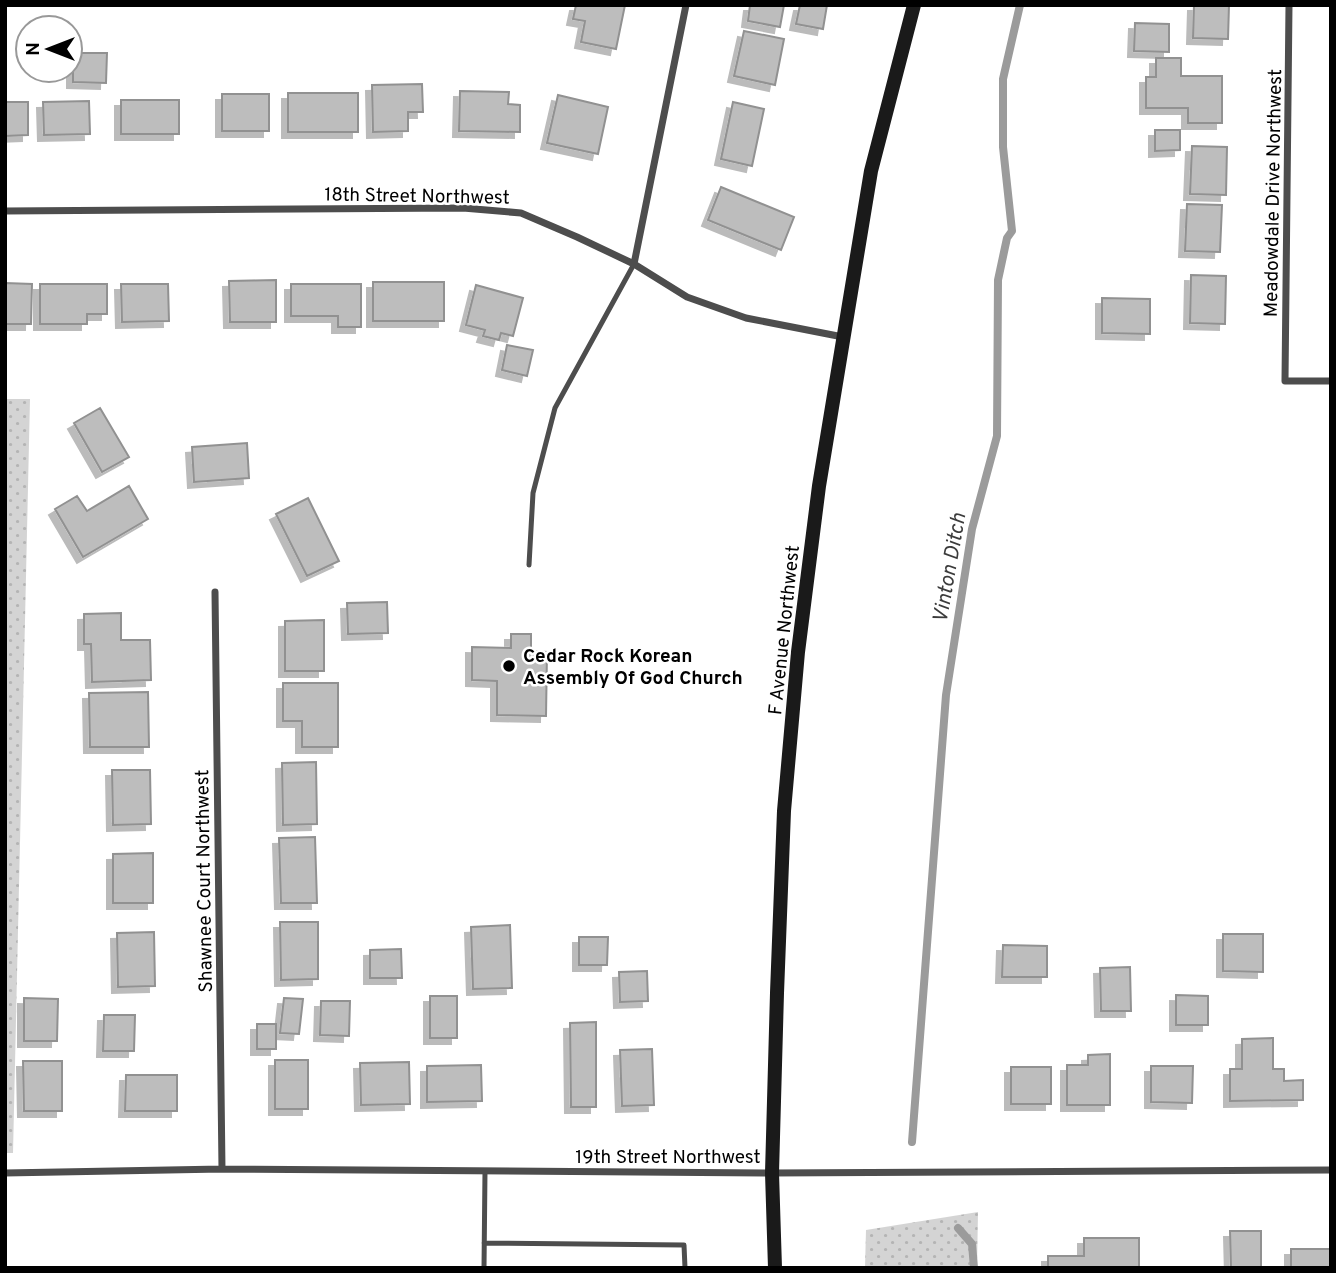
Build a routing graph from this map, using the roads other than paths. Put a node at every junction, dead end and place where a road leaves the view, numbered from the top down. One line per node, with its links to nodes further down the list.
1 (687, 5): 5 (street)
2 (914, 5): 6 (main road, F Avenue Northwest)
3 (1289, 5): 7 (street, Meadowdale Drive Northwest)
4 (5, 211): 5 (street, 18th Street Northwest)
5 (634, 264): 6 (street, 18th Street Northwest); 8 (lane)
6 (844, 337): 14 (main road, F Avenue Northwest)
7 (1331, 381)
8 (529, 565)
9 (215, 592): 10 (street, Shawnee Court Northwest)
10 (222, 1169): 12 (street, 19th Street Northwest); 13 (street, 19th Street Northwest)
11 (1331, 1170): 14 (street, 19th Street Northwest)
12 (485, 1171): 14 (street, 19th Street Northwest); 15 (lane)
13 (5, 1173)
14 (772, 1173): 18 (main road, F Avenue Northwest)
15 (484, 1243): 16 (lane); 17 (lane)
16 (484, 1268)
17 (685, 1268)
18 (775, 1268)

